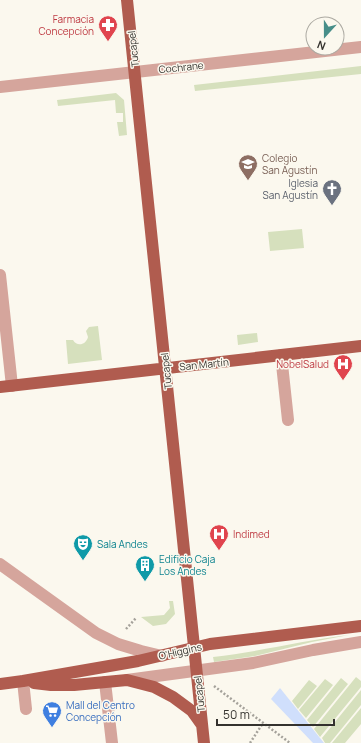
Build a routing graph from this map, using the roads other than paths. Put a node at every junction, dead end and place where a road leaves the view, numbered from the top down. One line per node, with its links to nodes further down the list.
1 (127, 0): 3 (main road, Tucapel)
2 (361, 47): 3 (street, Cochrane)
3 (135, 72): 4 (street, Cochrane); 8 (main road, Tucapel)
4 (0, 87)
5 (0, 275): 9 (street)
6 (361, 346): 7 (main road, San Martín)
7 (281, 356): 8 (main road, San Martín); 10 (street)
8 (166, 368): 9 (main road, San Martín); 14 (main road, Tucapel)
9 (6, 386)
10 (288, 420)
11 (0, 564): 15 (street)
12 (361, 626): 14 (main road, O'Higgins)
13 (361, 642): 16 (street, O'Higgins)
14 (195, 647): 15 (main road, O'Higgins); 16 (main road, Tucapel)
15 (162, 656): 18 (main road, O'Higgins)
16 (197, 671): 17 (street, O'Higgins); 22 (main road, Tucapel)
17 (127, 680): 19 (main road); 22 (main road)
18 (23, 681): 19 (main road); 20 (main road, O'Higgins); 21 (street)
19 (105, 682): 23 (street)
20 (0, 684)
21 (26, 708)
22 (202, 725): 24 (main road, Tucapel)
23 (112, 743)
24 (204, 743)

